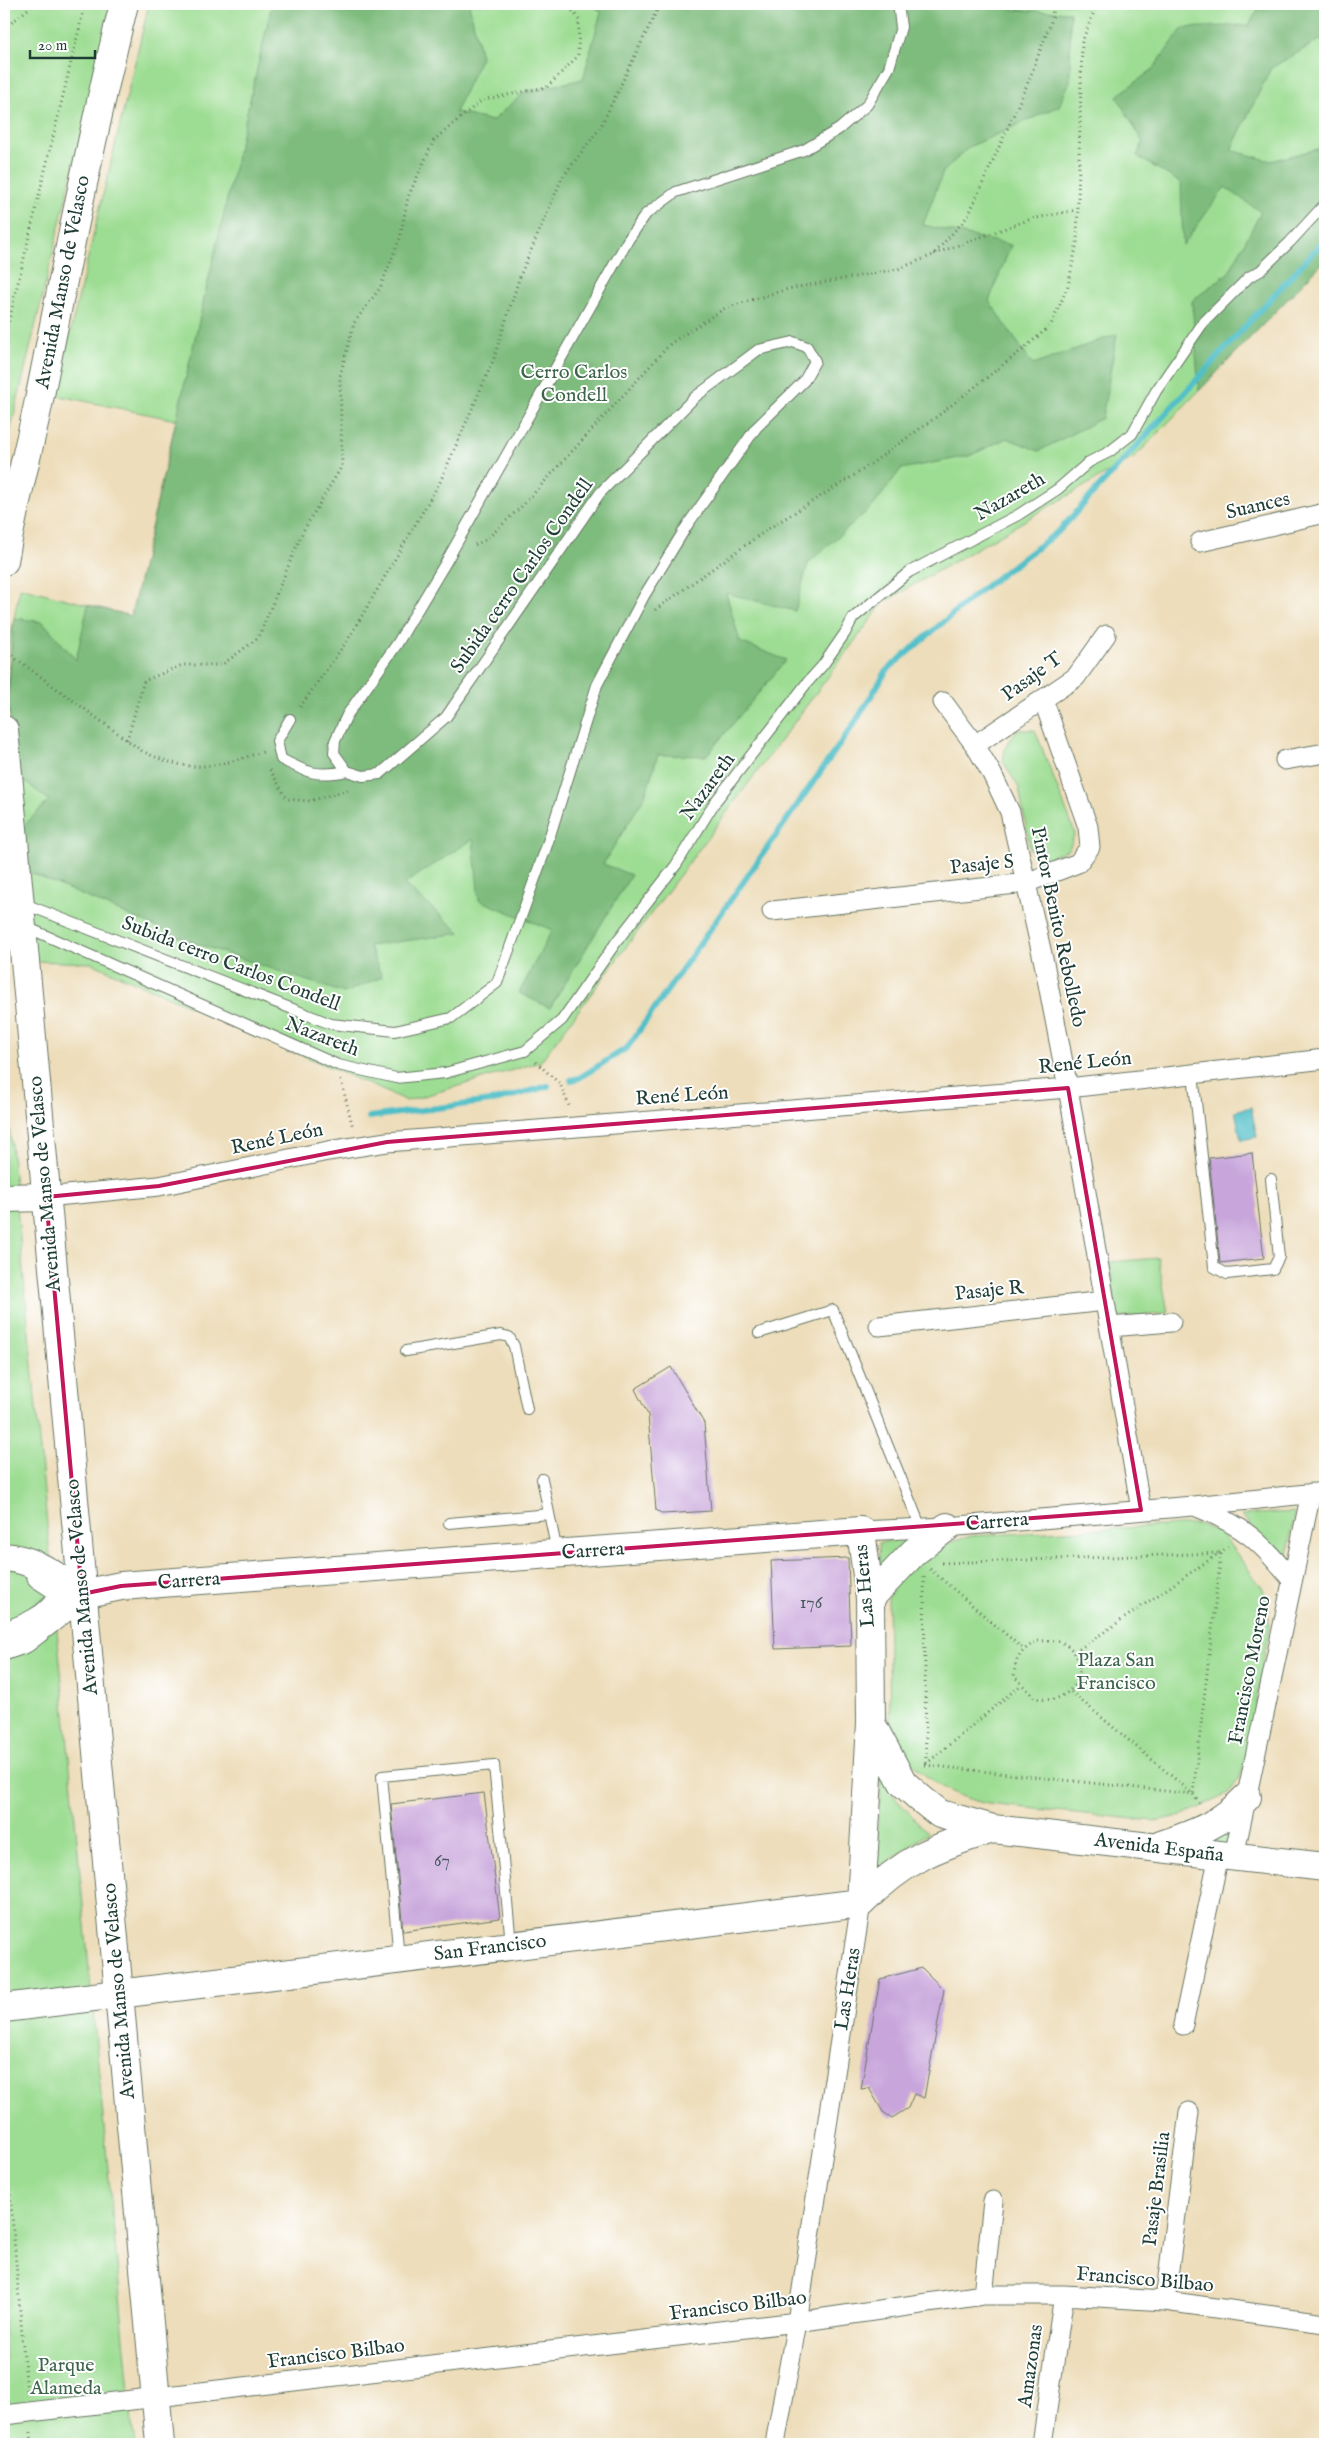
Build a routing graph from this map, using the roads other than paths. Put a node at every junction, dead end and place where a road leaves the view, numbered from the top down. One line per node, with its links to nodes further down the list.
1 (124, 4): 6 (main road, Avenida Manso de Velasco)
2 (898, 4): 15 (lane)
3 (1325, 204): 19 (lane, Nazareth)
4 (1325, 514): 5 (street, Suances)
5 (1200, 542)
6 (4, 561)
7 (1106, 635): 8 (street, Pasaje T)
8 (1043, 699): 12 (street, Pasaje T); 17 (street, Pasaje S)
9 (943, 702): 12 (street, Pintor Benito Rebolledo)
10 (290, 719): 15 (lane)
11 (4, 730): 16 (main road, Avenida Manso de Velasco)
12 (974, 745): 17 (street, Pintor Benito Rebolledo)
13 (1325, 753): 14 (street)
14 (1285, 760)
15 (347, 771): 19 (lane, Subida cerro Carlos Condell)
16 (6, 774): 19 (main road, Avenida Manso de Velasco)
17 (1026, 883): 18 (street, Pasaje S); 22 (street, Pintor Benito Rebolledo)
18 (772, 911)
19 (20, 913): 24 (main road, Avenida Manso de Velasco)
20 (1325, 1059): 21 (street, René León)
21 (1193, 1074): 22 (street, René León); 23 (lane)
22 (1068, 1088): 24 (street, René León); 26 (street, Pintor Benito Rebolledo)
23 (1271, 1179)
24 (46, 1197): 25 (main road); 45 (main road, Avenida Manso de Velasco)
25 (4, 1198)
26 (1105, 1301): 28 (street, Pasaje R); 29 (street, Pintor Benito Rebolledo)
27 (1171, 1322): 29 (street)
28 (879, 1326)
29 (1110, 1327): 36 (street, Pintor Benito Rebolledo)
30 (759, 1333): 40 (lane)
31 (406, 1351): 32 (lane)
32 (527, 1409)
33 (542, 1479): 37 (lane)
34 (1318, 1492): 35 (street, Carrera); 44 (street, Francisco Moreno)
35 (1193, 1506): 36 (street, Carrera); 44 (street, Carrera)
36 (1141, 1510): 40 (street, Carrera)
37 (549, 1514): 38 (lane); 41 (lane)
38 (449, 1523)
39 (861, 1531): 40 (street, Carrera); 41 (main road, Carrera); 46 (main road, Las Heras)
40 (927, 1543): 46 (main road)
41 (557, 1553): 45 (main road, Carrera)
42 (4, 1557): 45 (main road)
43 (4, 1570): 47 (street)
44 (1291, 1579): 50 (street, Francisco Moreno)
45 (82, 1594): 48 (main road); 58 (main road, Avenida Manso de Velasco)
46 (870, 1598): 49 (main road, Las Heras)
47 (4, 1631)
48 (4, 1646)
49 (871, 1723): 51 (main road, Avenida España); 55 (main road, Las Heras)
50 (1247, 1796): 52 (main road); 53 (street, Francisco Moreno)
51 (993, 1829): 52 (main road, Avenida España); 55 (main road, Avenida España)
52 (1155, 1847): 53 (main road, Avenida España)
53 (1227, 1856): 54 (main road, Avenida España); 60 (street)
54 (1325, 1867)
55 (862, 1903): 56 (main road, San Francisco); 66 (street, Las Heras)
56 (511, 1945): 57 (main road, San Francisco); 57 (lane)
57 (399, 1959): 58 (main road, San Francisco)
58 (119, 1992): 59 (main road, San Francisco); 68 (main road, Avenida Manso de Velasco)
59 (4, 2008)
60 (1183, 2025)
61 (1190, 2112): 65 (street, Pasaje Brasilia)
62 (993, 2201): 63 (street)
63 (983, 2295): 64 (street, Francisco Bilbao); 66 (street, Francisco Bilbao)
64 (1064, 2295): 65 (street, Francisco Bilbao); 72 (street, Amazonas)
65 (1165, 2301): 67 (street, Francisco Bilbao)
66 (797, 2322): 68 (street, Francisco Bilbao); 71 (street, Las Heras)
67 (1325, 2323)
68 (156, 2397): 69 (street, Francisco Bilbao); 70 (main road, Avenida Manso de Velasco)
69 (4, 2415)
70 (160, 2444)
71 (775, 2444)
72 (1042, 2444)

